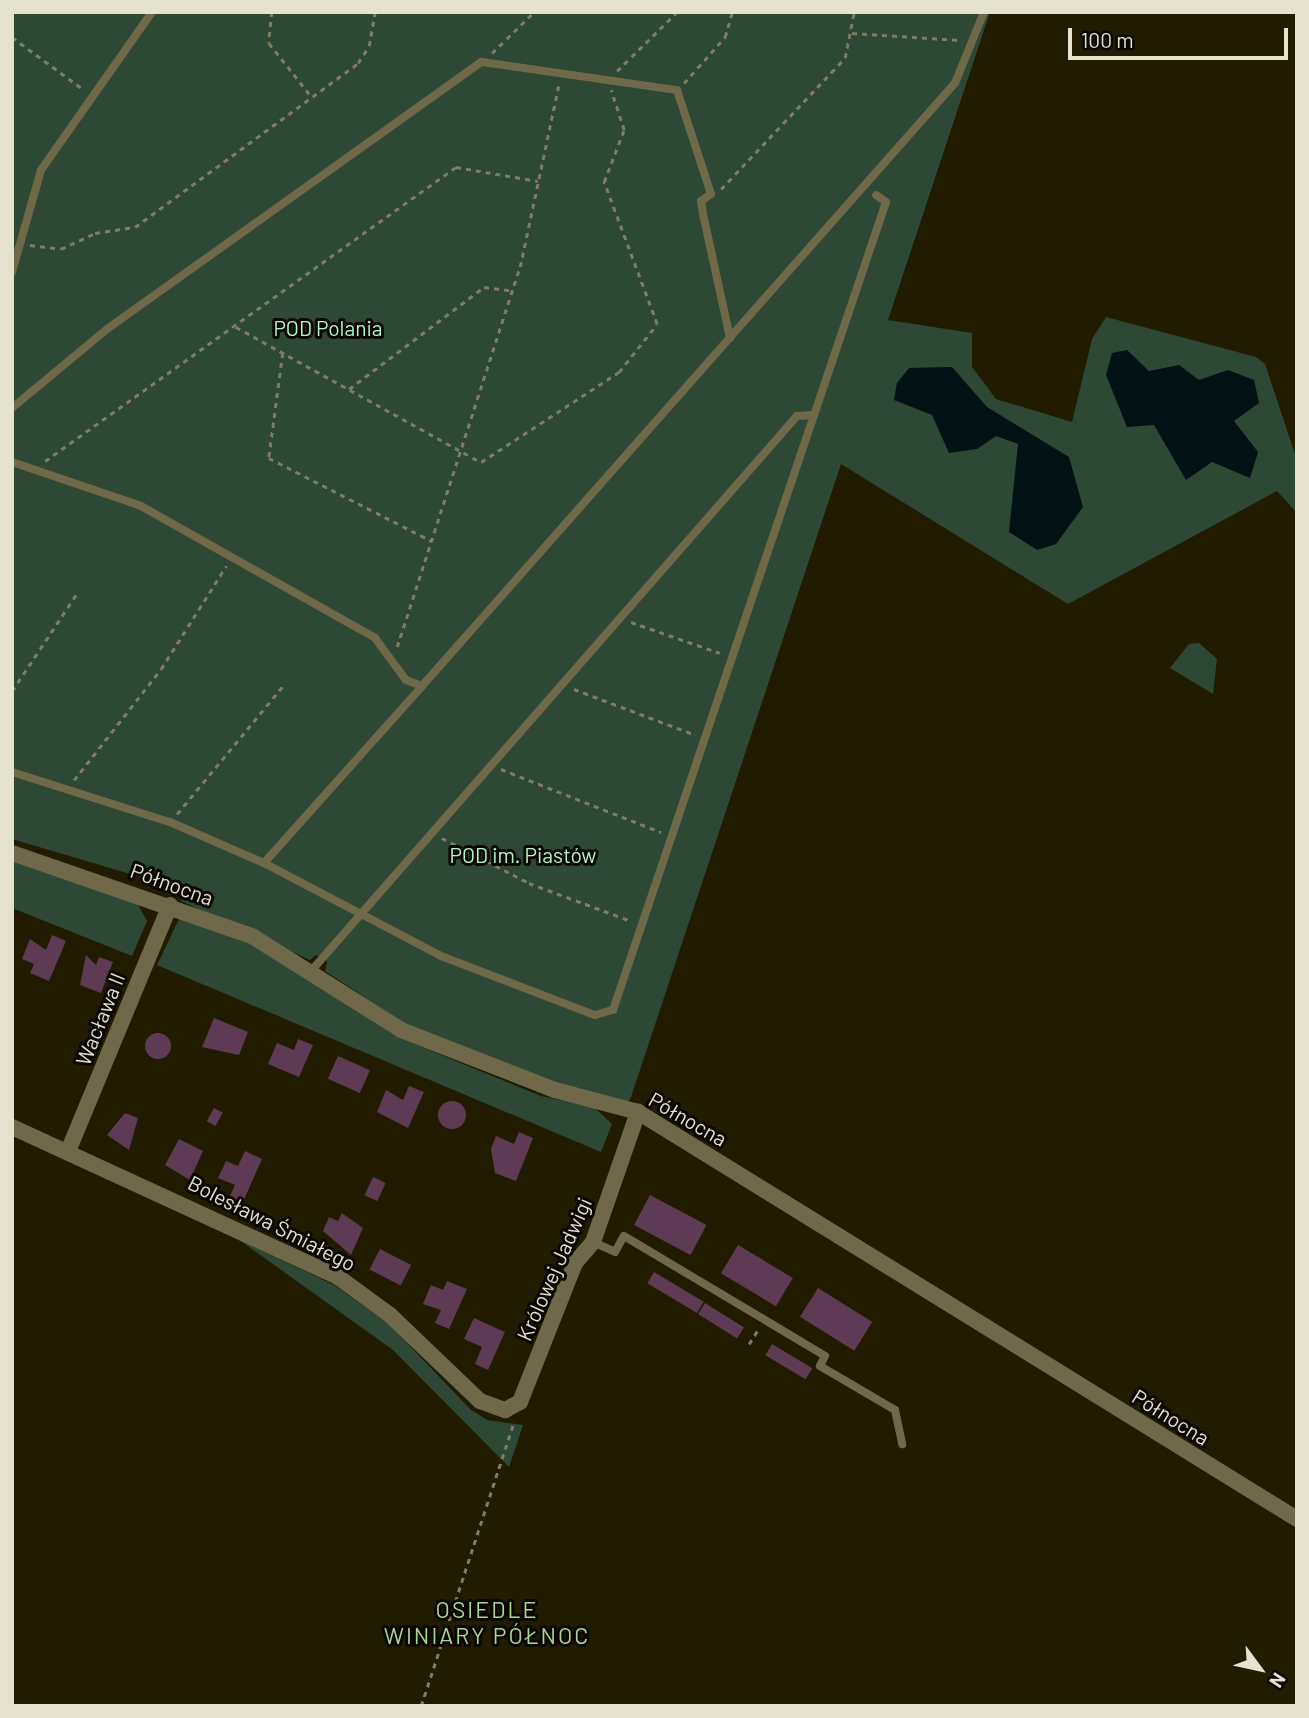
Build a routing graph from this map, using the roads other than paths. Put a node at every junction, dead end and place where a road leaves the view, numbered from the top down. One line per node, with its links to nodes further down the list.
1 (152, 12): 4 (lane)
2 (984, 12): 5 (lane)
3 (876, 195): 7 (lane)
4 (12, 272)
5 (730, 338): 6 (lane); 9 (lane)
6 (12, 408)
7 (814, 415): 14 (lane); 14 (lane)
8 (12, 462): 9 (lane)
9 (422, 686): 12 (lane)
10 (12, 772): 12 (lane)
11 (12, 853): 13 (street, Północna)
12 (264, 863): 14 (lane)
13 (170, 905): 15 (street, Północna); 18 (street, Wacława II)
14 (359, 915): 15 (lane)
15 (312, 970): 16 (street, Północna)
16 (638, 1112): 19 (street, Królowej Jadwigi); 22 (street, Północna)
17 (12, 1126): 18 (street, Bolesława Śmiałego)
18 (69, 1149): 20 (street, Bolesława Śmiałego)
19 (593, 1242): 20 (street, Królowej Jadwigi); 21 (lane)
20 (520, 1402)
21 (902, 1444)
22 (1297, 1519)

